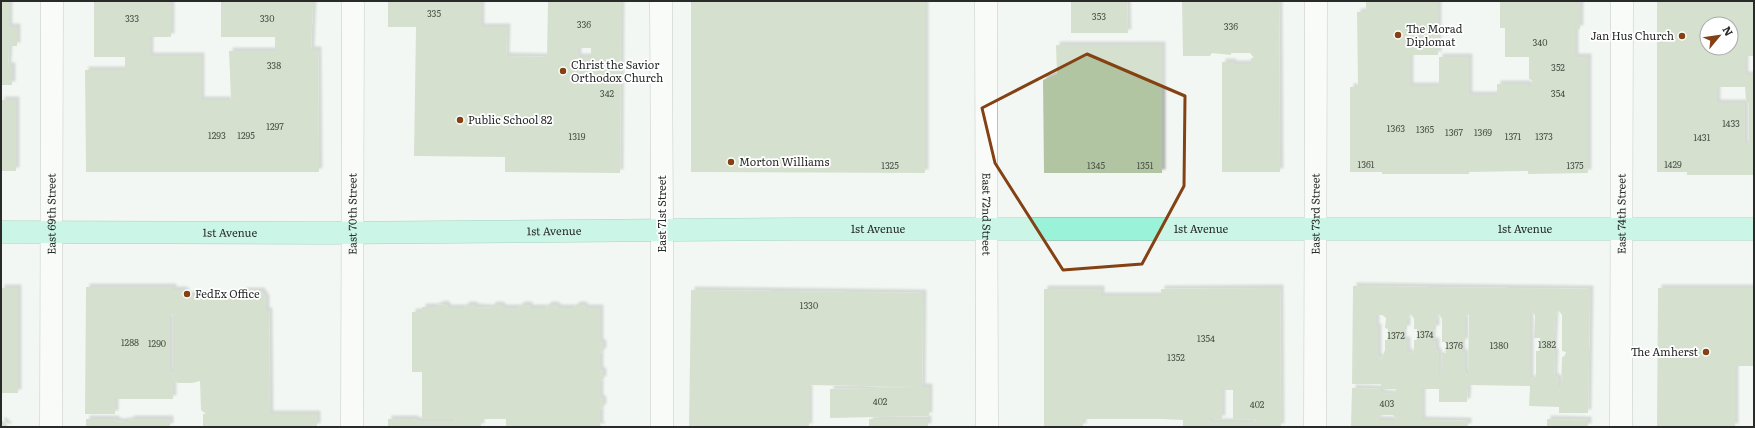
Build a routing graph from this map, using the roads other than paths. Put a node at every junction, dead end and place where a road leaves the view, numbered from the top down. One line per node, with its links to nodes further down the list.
1 (52, 1): 13 (street, East 69th Street)
2 (353, 1): 14 (street, East 70th Street)
3 (662, 1): 11 (street, East 71st Street)
4 (986, 1): 7 (street, East 72nd Street)
5 (1316, 1): 8 (street, East 73rd Street)
6 (1622, 1): 9 (street, East 74th Street)
7 (986, 229): 8 (main road, 1st Avenue); 11 (main road, 1st Avenue); 18 (street, East 72nd Street)
8 (1315, 229): 9 (main road, 1st Avenue); 19 (street, East 73rd Street)
9 (1622, 229): 10 (main road, 1st Avenue); 20 (street, East 74th Street)
10 (1754, 229)
11 (662, 231): 14 (main road, 1st Avenue); 17 (street, East 71st Street)
12 (1, 232): 13 (main road, 1st Avenue)
13 (52, 232): 14 (main road, 1st Avenue); 15 (street, East 69th Street)
14 (352, 233): 16 (street, East 70th Street)
15 (51, 427)
16 (352, 427)
17 (662, 427)
18 (987, 427)
19 (1315, 427)
20 (1622, 427)

